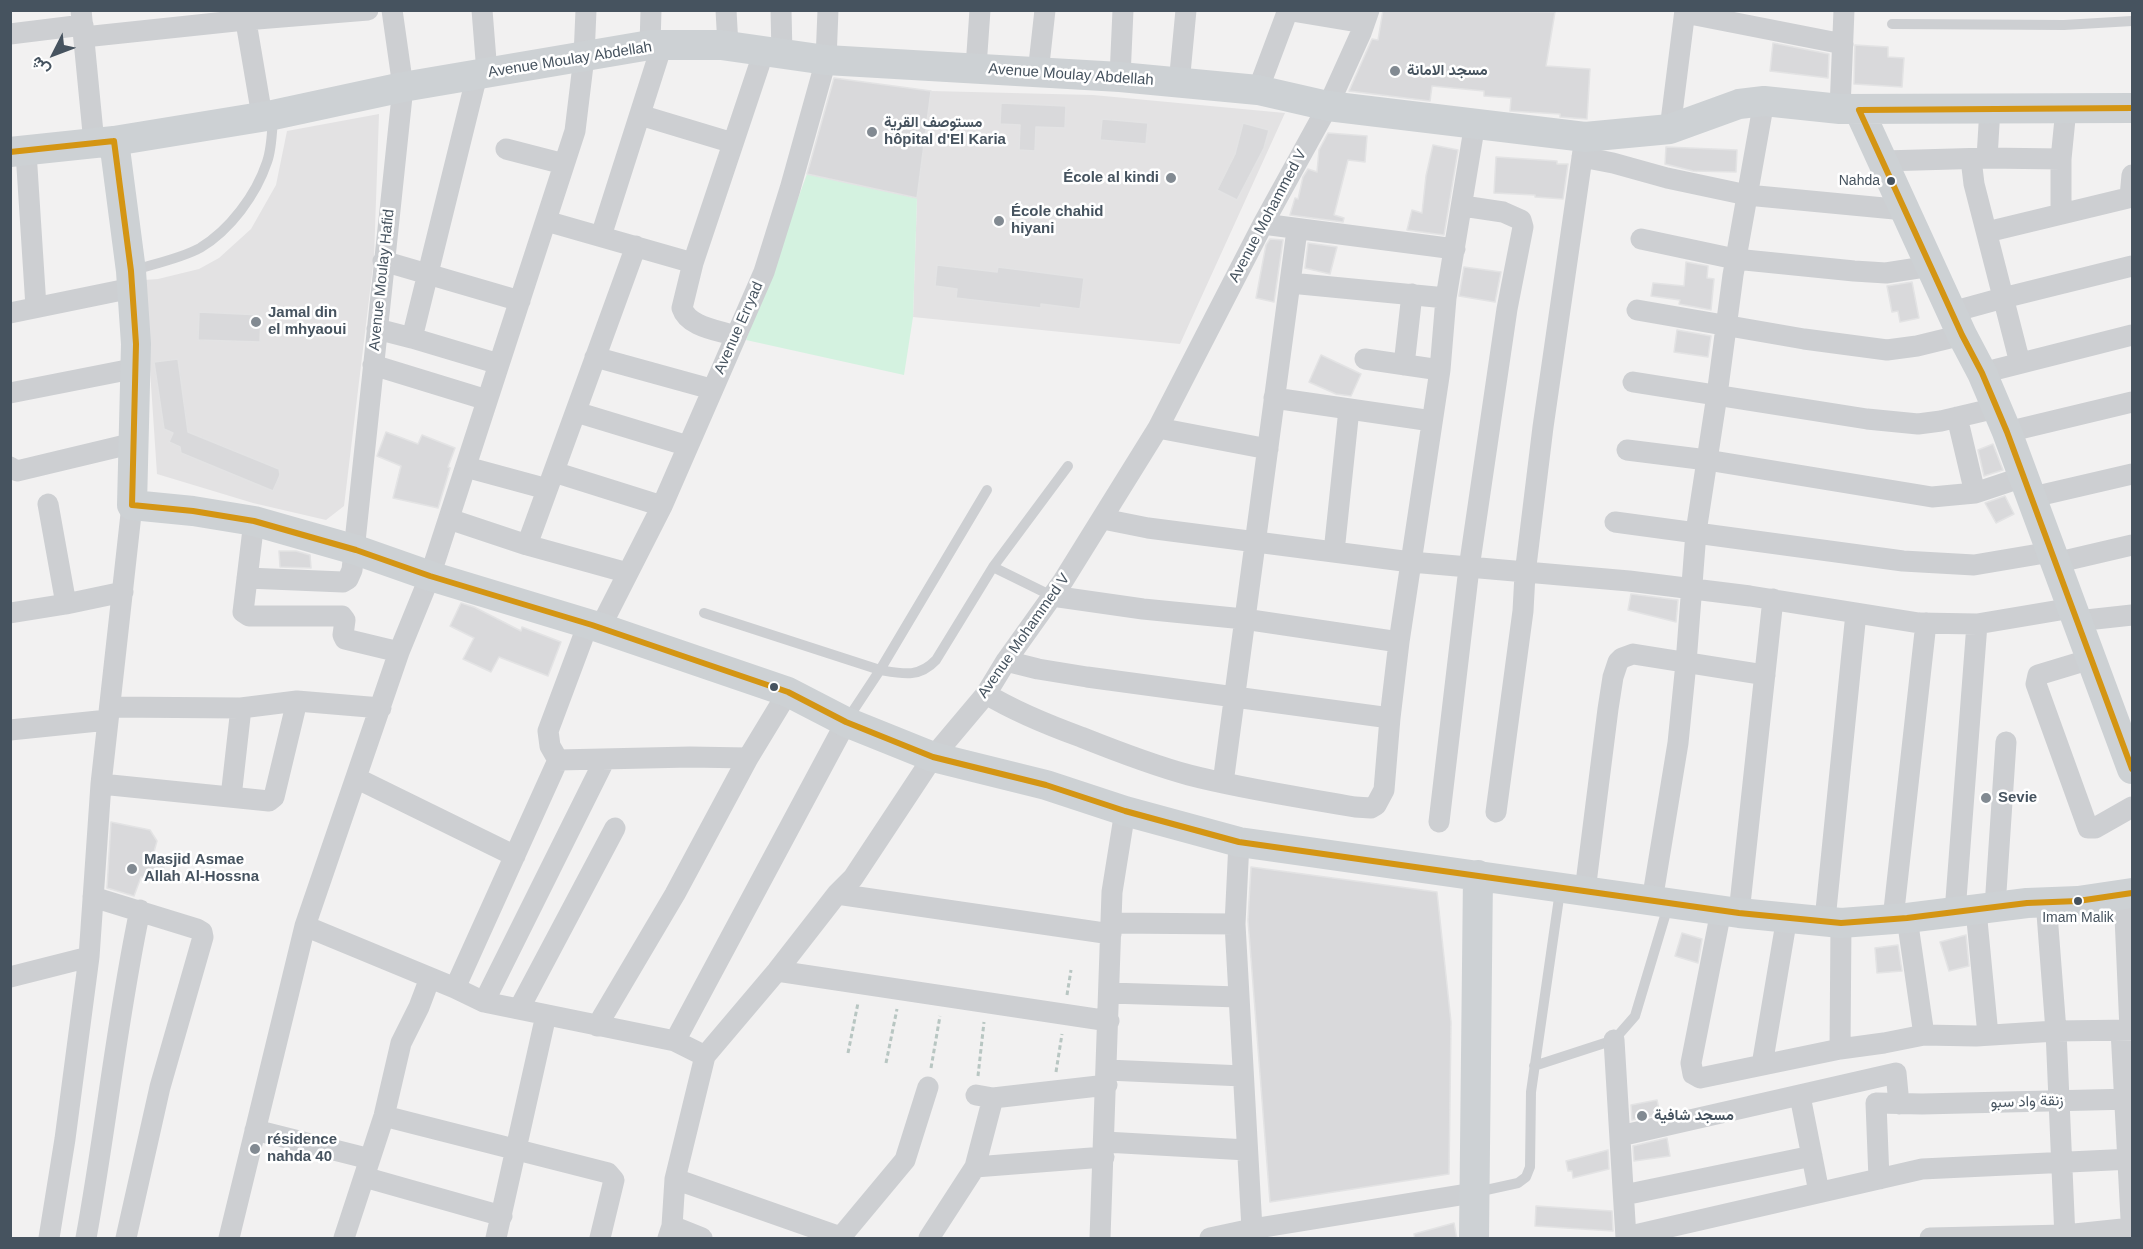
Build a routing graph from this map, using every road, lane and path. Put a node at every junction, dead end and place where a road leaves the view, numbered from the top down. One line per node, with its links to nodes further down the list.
1 (368, 10): 16 (street)
2 (392, 10): 33 (street, Avenue Moulay Hafid)
3 (483, 10): 30 (street)
4 (586, 10): 26 (street)
5 (651, 10): 23 (street)
6 (726, 10): 24 (street)
7 (781, 10): 25 (street)
8 (828, 10): 27 (street, Avenue Erryad)
9 (980, 10): 28 (street)
10 (1045, 10): 29 (street)
11 (1123, 10): 31 (street)
12 (1186, 10): 32 (street)
13 (1844, 10): 22 (street)
14 (1287, 11): 17 (street); 34 (street)
15 (1685, 12): 22 (street); 44 (street)
16 (245, 15): 19 (street); 42 (street)
17 (1366, 17): 36 (street, Avenue Mohammed V)
18 (2133, 21): 20 (lane)
19 (82, 24): 21 (street); 45 (street)
20 (1892, 24)
21 (10, 34)
22 (1843, 44): 40 (street)
23 (656, 45): 24 (street, Avenue Moulay Abdellah); 26 (street, Avenue Moulay Abdellah); 41 (street)
24 (728, 46): 25 (street, Avenue Moulay Abdellah)
25 (773, 53): 27 (street, Avenue Moulay Abdellah); 46 (street)
26 (584, 57): 30 (street, Avenue Moulay Abdellah); 53 (street)
27 (826, 60): 28 (street, Avenue Moulay Abdellah); 87 (street, Avenue Erryad)
28 (976, 67): 29 (street, Avenue Moulay Abdellah)
29 (1038, 73): 31 (street, Avenue Moulay Abdellah)
30 (482, 74): 33 (street, Avenue Moulay Abdellah); 73 (street)
31 (1120, 77): 32 (street, Avenue Moulay Abdellah)
32 (1179, 84): 34 (street, Avenue Moulay Abdellah)
33 (403, 87): 42 (street, Avenue Moulay Abdellah); 69 (street, Avenue Moulay Hafid)
34 (1258, 90): 36 (street, Avenue Moulay Abdellah)
35 (1764, 101): 40 (street, Avenue Moulay Abdellah); 44 (street, Avenue Moulay Abdellah); 55 (street)
36 (1328, 106): 43 (street, Avenue Moulay Abdellah); 61 (street, Avenue Mohammed V)
37 (1990, 108): 39 (street, Avenue Moulay Abdellah); 40 (street, Avenue Moulay Abdellah); 50 (street)
38 (2133, 108): 39 (street, Avenue Moulay Abdellah)
39 (2066, 109): 51 (street)
40 (1850, 110): 52 (street)
41 (640, 115): 46 (street); 64 (street)
42 (268, 116): 45 (street, Avenue Moulay Abdellah); 74 (lane)
43 (1475, 123): 47 (street, Avenue Moulay Abdellah); 57 (street)
44 (1670, 129): 47 (street, Avenue Moulay Abdellah)
45 (104, 142): 49 (street, Avenue Moulay Abdellah); 74 (street)
46 (733, 143): 70 (street)
47 (1583, 147): 55 (street); 142 (street)
48 (506, 149): 53 (street)
49 (18, 152): 80 (street)
50 (1979, 159): 51 (street); 52 (street); 63 (street)
51 (2061, 159): 59 (street)
52 (1884, 161): 58 (street)
53 (564, 164): 60 (street)
54 (2133, 175): 56 (street)
55 (1747, 195): 58 (street); 68 (street)
56 (2131, 197): 59 (street)
57 (1462, 206): 67 (street); 140 (street)
58 (1905, 210): 71 (street)
59 (2061, 214): 63 (street)
60 (546, 221): 64 (street); 79 (street)
61 (1263, 224): 62 (street); 110 (street, Avenue Mohammed V)
62 (1297, 230): 67 (street); 75 (street)
63 (1987, 232): 78 (street)
64 (601, 236): 66 (street)
65 (1641, 239): 68 (street)
66 (636, 246): 70 (street); 89 (street)
67 (1455, 249): 77 (street)
68 (1735, 259): 71 (street); 84 (street)
69 (383, 261): 73 (street); 85 (street, Avenue Moulay Hafid)
70 (693, 263): 87 (street)
71 (1930, 266): 83 (street)
72 (2133, 266): 78 (street)
73 (428, 274): 79 (street); 88 (street)
74 (131, 280): 80 (street); 95 (street)
75 (1290, 283): 76 (street); 102 (street)
76 (1412, 294): 77 (street); 94 (street)
77 (1446, 298): 96 (street)
78 (2003, 298): 83 (street); 91 (street)
79 (520, 301): 92 (street)
80 (36, 308): 82 (street)
81 (1637, 310): 84 (street)
82 (10, 313)
83 (1957, 323): 84 (street); 97 (street)
84 (1726, 325): 101 (street)
85 (377, 329): 88 (street); 93 (street, Avenue Moulay Hafid)
86 (2133, 335): 91 (street)
87 (735, 336): 99 (street, Avenue Erryad)
88 (412, 338): 92 (street)
89 (595, 357): 99 (street); 106 (street)
90 (1365, 359): 94 (street)
91 (2020, 363): 97 (street)
92 (499, 364): 103 (street)
93 (373, 365): 103 (street); 135 (street, Avenue Moulay Hafid)
94 (1404, 365): 96 (street)
95 (137, 368): 100 (street); 111 (street)
96 (1440, 370): 108 (street)
97 (1982, 373): 109 (street)
98 (1633, 382): 101 (street)
99 (711, 389): 112 (street, Avenue Erryad)
100 (10, 393)
101 (1717, 395): 107 (street); 115 (street)
102 (1274, 398): 105 (street); 113 (street)
103 (487, 400): 118 (street)
104 (2133, 402): 109 (street)
105 (1349, 408): 108 (street); 136 (street)
106 (576, 412): 112 (street); 120 (street)
107 (1957, 417): 109 (street); 123 (street)
108 (1432, 420): 138 (street)
109 (2002, 420): 121 (street)
110 (1158, 428): 113 (street); 128 (street, Avenue Mohammed V)
111 (134, 443): 117 (street); 125 (street)
112 (688, 446): 126 (street, Avenue Erryad)
113 (1268, 449): 132 (street)
114 (1627, 450): 115 (street)
115 (1707, 460): 123 (street); 131 (street)
116 (1068, 466): 139 (lane)
117 (10, 467)
118 (466, 467): 120 (street); 127 (street)
119 (2133, 474): 121 (street)
120 (550, 481): 126 (street); 133 (street)
121 (2028, 487): 123 (street); 137 (street)
122 (987, 490): 164 (lane)
123 (1975, 493)
124 (48, 504): 149 (street)
125 (132, 505): 129 (street); 146 (street)
126 (662, 506): 141 (street, Avenue Erryad)
127 (449, 519): 133 (street); 143 (street)
128 (1103, 519): 132 (street); 147 (street, Avenue Mohammed V)
129 (254, 521): 135 (street); 144 (street)
130 (1615, 522): 131 (street)
131 (1695, 532): 137 (street); 145 (street)
132 (1254, 542): 136 (street); 155 (street)
133 (527, 545): 141 (street)
134 (2133, 545): 137 (street)
135 (356, 550): 143 (street); 144 (street, Avenue Moulay Hafid)
136 (1334, 552): 138 (street)
137 (2053, 558): 153 (street)
138 (1411, 562): 140 (street); 159 (street)
139 (993, 567): 147 (lane); 164 (lane)
140 (1469, 568): 142 (street); 190 (street)
141 (628, 573): 158 (street, Avenue Erryad)
142 (1525, 573): 145 (street); 189 (street)
143 (430, 576): 158 (street); 160 (street)
144 (247, 578): 160 (street)
145 (1692, 590): 148 (street); 163 (street)
146 (123, 592): 149 (street); 172 (street)
147 (1052, 596): 155 (street); 162 (street, Avenue Mohammed V)
148 (1773, 600): 152 (street); 165 (street)
149 (66, 604): 150 (street)
150 (10, 613)
151 (704, 613): 164 (lane)
152 (1856, 613): 156 (street); 206 (street)
153 (2074, 615): 154 (street); 157 (street); 161 (street)
154 (2133, 615)
155 (1244, 619): 159 (street); 168 (street)
156 (1926, 623): 157 (street); 205 (street)
157 (1977, 624): 202 (street)
158 (594, 626): 166 (street); 181 (street, Avenue Erryad)
159 (1399, 642): 173 (street)
160 (399, 652): 171 (street)
161 (2091, 659): 176 (street); 187 (street)
162 (1006, 661): 167 (street, Avenue Mohammed V); 168 (street)
163 (1686, 663): 165 (street); 195 (street); 200 (street)
164 (880, 670): 174 (lane)
165 (1765, 675): 203 (street)
166 (788, 692): 174 (street); 179 (street)
167 (986, 694): 178 (street, Avenue Mohammed V); 184 (street)
168 (1233, 697): 173 (street); 184 (street)
169 (297, 701): 170 (street); 171 (street); 186 (street)
170 (241, 708): 172 (street); 186 (street)
171 (381, 708): 183 (street)
172 (109, 713): 175 (street); 185 (street)
173 (1389, 718): 184 (street)
174 (846, 722): 178 (street); 231 (street)
175 (10, 730)
176 (2127, 738): 182 (street)
177 (2006, 742): 202 (street)
178 (933, 757): 188 (street); 196 (street, Avenue Mohammed V)
179 (748, 758): 180 (street); 225 (street)
180 (605, 759): 181 (street); 220 (street)
181 (558, 760): 193 (street)
182 (2133, 769)
183 (356, 778): 193 (street); 208 (street)
184 (1223, 783)
185 (101, 784): 186 (street); 198 (street)
186 (231, 797)
187 (2133, 807)
188 (1125, 811): 192 (street); 209 (street)
189 (1496, 812)
190 (1439, 822)
191 (615, 828): 222 (street)
192 (1239, 842): 194 (street); 207 (street)
193 (515, 856): 215 (street)
194 (1478, 876): 195 (street); 260 (street)
195 (1573, 889): 200 (street); 237 (lane)
196 (837, 894): 209 (street); 211 (street, Avenue Mohammed V)
197 (2128, 894): 199 (street); 226 (street)
198 (93, 897): 201 (street); 210 (street)
199 (2046, 901): 202 (street); 227 (street)
200 (1661, 902): 203 (street); 230 (lane)
201 (140, 910): 271 (street); 272 (street)
202 (1975, 910): 205 (street); 229 (street)
203 (1730, 912): 204 (street); 236 (street)
204 (1787, 917): 206 (street); 236 (street)
205 (1900, 918): 206 (street); 228 (street)
206 (1833, 921): 232 (street)
207 (1235, 924): 209 (street); 219 (street)
208 (305, 926): 213 (street); 247 (street)
209 (1111, 928): 217 (street)
210 (89, 957): 212 (street); 270 (street)
211 (777, 971): 214 (street); 234 (street, Avenue Mohammed V)
212 (10, 977)
213 (430, 978): 215 (street); 246 (street)
214 (862, 984): 216 (street); 233 (path)
215 (455, 988): 220 (street)
216 (901, 990): 218 (street); 235 (path)
217 (1110, 993): 219 (street); 224 (street)
218 (943, 996): 221 (street); 240 (path)
219 (1239, 997): 238 (street)
220 (484, 1002): 222 (street)
221 (986, 1003): 224 (street); 242 (path)
222 (519, 1009): 223 (street)
223 (546, 1015): 225 (street); 249 (street)
224 (1109, 1021): 239 (street)
225 (597, 1026): 231 (street)
226 (2128, 1030): 227 (street); 243 (street)
227 (2056, 1031): 229 (street); 244 (street)
228 (1924, 1035): 229 (street); 232 (street)
229 (1988, 1035)
230 (1614, 1040): 237 (lane); 248 (street)
231 (675, 1041): 234 (street)
232 (1840, 1048): 236 (street)
233 (848, 1053)
234 (705, 1056): 257 (street, Avenue Mohammed V)
235 (886, 1063)
236 (1762, 1065)
237 (1534, 1066): 260 (lane)
238 (1243, 1076): 239 (street); 251 (street)
239 (1107, 1078): 242 (street); 250 (street)
240 (928, 1087): 268 (street)
241 (1800, 1096): 245 (street); 248 (street); 252 (street)
242 (985, 1097): 255 (street)
243 (2129, 1099): 244 (street, زنقة واد سبو); 253 (street)
244 (2059, 1101): 245 (street, زنقة واد سبو); 254 (street)
245 (1899, 1104): 258 (street, زنقة واد سبو)
246 (384, 1116): 249 (street); 256 (street)
247 (255, 1130): 256 (street); 266 (street)
248 (1620, 1136): 261 (street)
249 (516, 1148): 262 (street); 275 (street)
250 (1105, 1150): 251 (street); 255 (street); 278 (street)
251 (1247, 1150): 263 (street)
252 (1812, 1156): 259 (street); 261 (street)
253 (2130, 1159): 254 (street); 264 (street)
254 (2063, 1164): 258 (street); 267 (street)
255 (975, 1167): 277 (street)
256 (367, 1168): 262 (street); 273 (street)
257 (675, 1179): 265 (street, Avenue Mohammed V); 268 (street)
258 (1879, 1179): 259 (street)
259 (1819, 1192): 269 (street)
260 (1473, 1193): 263 (street); 280 (street)
261 (1624, 1195): 269 (street)
262 (502, 1216): 274 (street)
263 (1252, 1229): 279 (street)
264 (2132, 1231): 267 (street)
265 (670, 1232): 276 (street)
266 (235, 1237)
267 (2065, 1237): 281 (street)
268 (842, 1238)
269 (1626, 1238)
270 (49, 1239)
271 (86, 1239)
272 (126, 1239)
273 (344, 1239)
274 (496, 1239)
275 (600, 1239)
276 (702, 1239)
277 (929, 1239)
278 (1100, 1239)
279 (1210, 1239)
280 (1474, 1239)
281 (1930, 1239)

